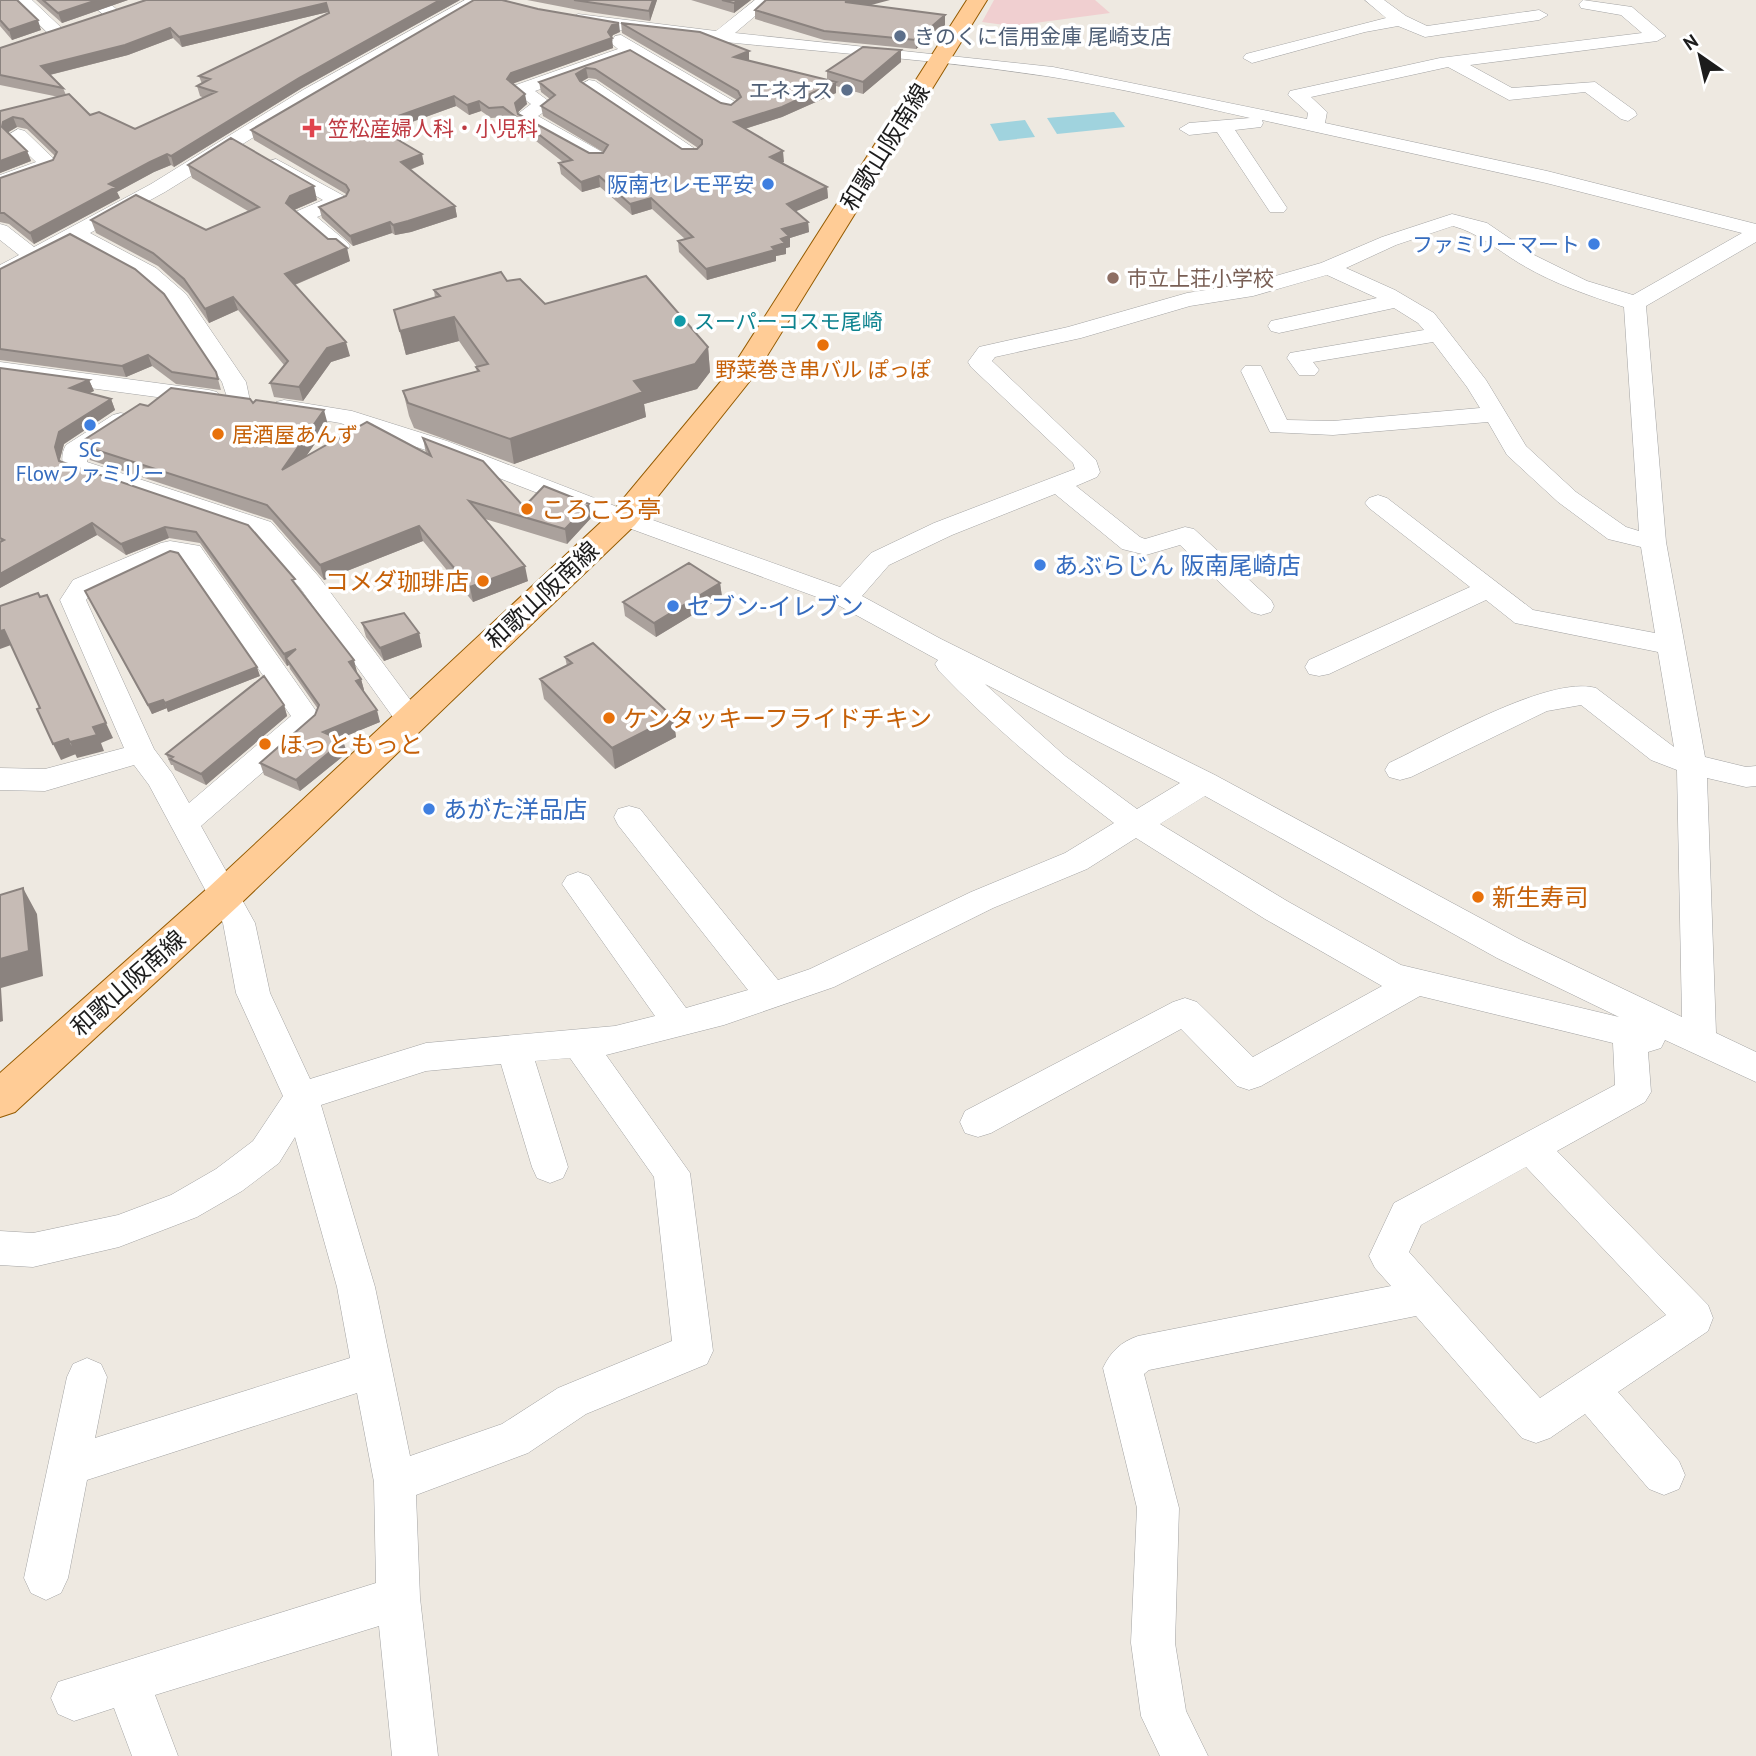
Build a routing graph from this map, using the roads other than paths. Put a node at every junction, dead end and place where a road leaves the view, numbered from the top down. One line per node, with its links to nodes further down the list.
1 (22, 0): 14 (street)
2 (95, 0): 14 (street)
3 (477, 0): 35 (street)
4 (766, 0): 15 (street)
5 (977, 0): 19 (main road, 和歌山阪南線)
6 (1373, 0): 11 (street)
7 (1520, 0): 10 (street)
8 (1587, 4): 18 (street)
9 (557, 15): 13 (street)
10 (1539, 15): 11 (street); 12 (street)
11 (1400, 20): 20 (street)
12 (1554, 26)
13 (644, 29): 15 (street); 17 (street)
14 (58, 33): 16 (street)
15 (719, 37): 19 (street)
16 (36, 40)
17 (633, 50): 21 (street); 27 (street)
18 (1512, 55): 22 (street); 25 (street)
19 (941, 58): 30 (street); 59 (main road, 和歌山阪南線)
20 (1252, 58)
21 (656, 62): 23 (street); 28 (street)
22 (1452, 62): 25 (street); 32 (street)
23 (634, 70)
24 (611, 78): 26 (street)
25 (1553, 89): 29 (street)
26 (577, 90): 27 (street); 36 (street)
27 (540, 102): 37 (street)
28 (730, 107)
29 (1628, 115)
30 (1291, 121): 31 (street); 32 (street)
31 (1222, 126): 33 (street); 39 (street)
32 (1315, 126): 41 (street)
33 (1189, 128)
34 (16, 136): 38 (street)
35 (235, 140): 42 (street); 43 (street)
36 (691, 153)
37 (597, 158)
38 (0, 182)
39 (1277, 208)
40 (0, 230): 44 (street)
41 (1756, 232): 48 (street)
42 (74, 234): 44 (street); 55 (street)
43 (340, 246)
44 (33, 256): 46 (street)
45 (1329, 268): 47 (street); 48 (street); 57 (street)
46 (0, 274)
47 (1396, 301): 49 (street); 50 (street)
48 (1635, 303): 60 (street)
49 (1279, 326)
50 (1438, 334): 51 (street); 56 (street)
51 (1307, 370)
52 (1253, 371): 56 (street)
53 (5, 376): 54 (street)
54 (164, 392): 55 (street); 67 (street)
55 (237, 401): 59 (street)
56 (1495, 414): 60 (street)
57 (1058, 484): 62 (street); 63 (street)
58 (1378, 503): 61 (street)
59 (624, 518): 62 (street); 67 (main road, 和歌山阪南線)
60 (1653, 541): 65 (street)
61 (1489, 589): 65 (street); 66 (street)
62 (845, 598): 64 (street)
63 (1261, 606)
64 (931, 645): 73 (street); 75 (street)
65 (1671, 645): 69 (street)
66 (1320, 667)
67 (410, 720): 78 (main road, 和歌山阪南線)
68 (141, 753): 72 (street); 76 (street); 76 (street)
69 (1692, 764): 70 (street); 71 (street); 84 (street)
70 (1400, 770)
71 (1756, 776)
72 (0, 779)
73 (1204, 782): 75 (street); 84 (street)
74 (629, 817): 80 (street)
75 (1135, 823): 79 (street); 80 (street)
76 (184, 824): 78 (street)
77 (578, 884): 81 (street)
78 (223, 897): 87 (street); 88 (main road, 和歌山阪南線)
79 (1418, 982): 82 (street); 89 (street)
80 (772, 996): 81 (street)
81 (679, 1024): 83 (street)
82 (1630, 1035): 84 (street); 90 (street)
83 (579, 1044): 85 (street); 99 (street)
84 (1710, 1045): 86 (street)
85 (514, 1049): 87 (street); 91 (street)
86 (1756, 1068)
87 (301, 1097): 92 (street); 94 (street)
88 (0, 1099)
89 (978, 1122)
90 (1531, 1147): 93 (street); 96 (street)
91 (550, 1167)
92 (0, 1248)
93 (1424, 1297): 96 (street); 106 (street)
94 (372, 1370): 97 (street); 99 (street)
95 (87, 1377): 97 (street)
96 (1589, 1389): 98 (street)
97 (69, 1466): 100 (street)
98 (1664, 1475)
99 (395, 1482): 101 (street)
100 (46, 1578)
101 (398, 1598): 102 (street); 105 (street)
102 (127, 1682): 103 (street); 104 (street)
103 (74, 1698)
104 (155, 1756)
105 (415, 1756)
106 (1185, 1756)

